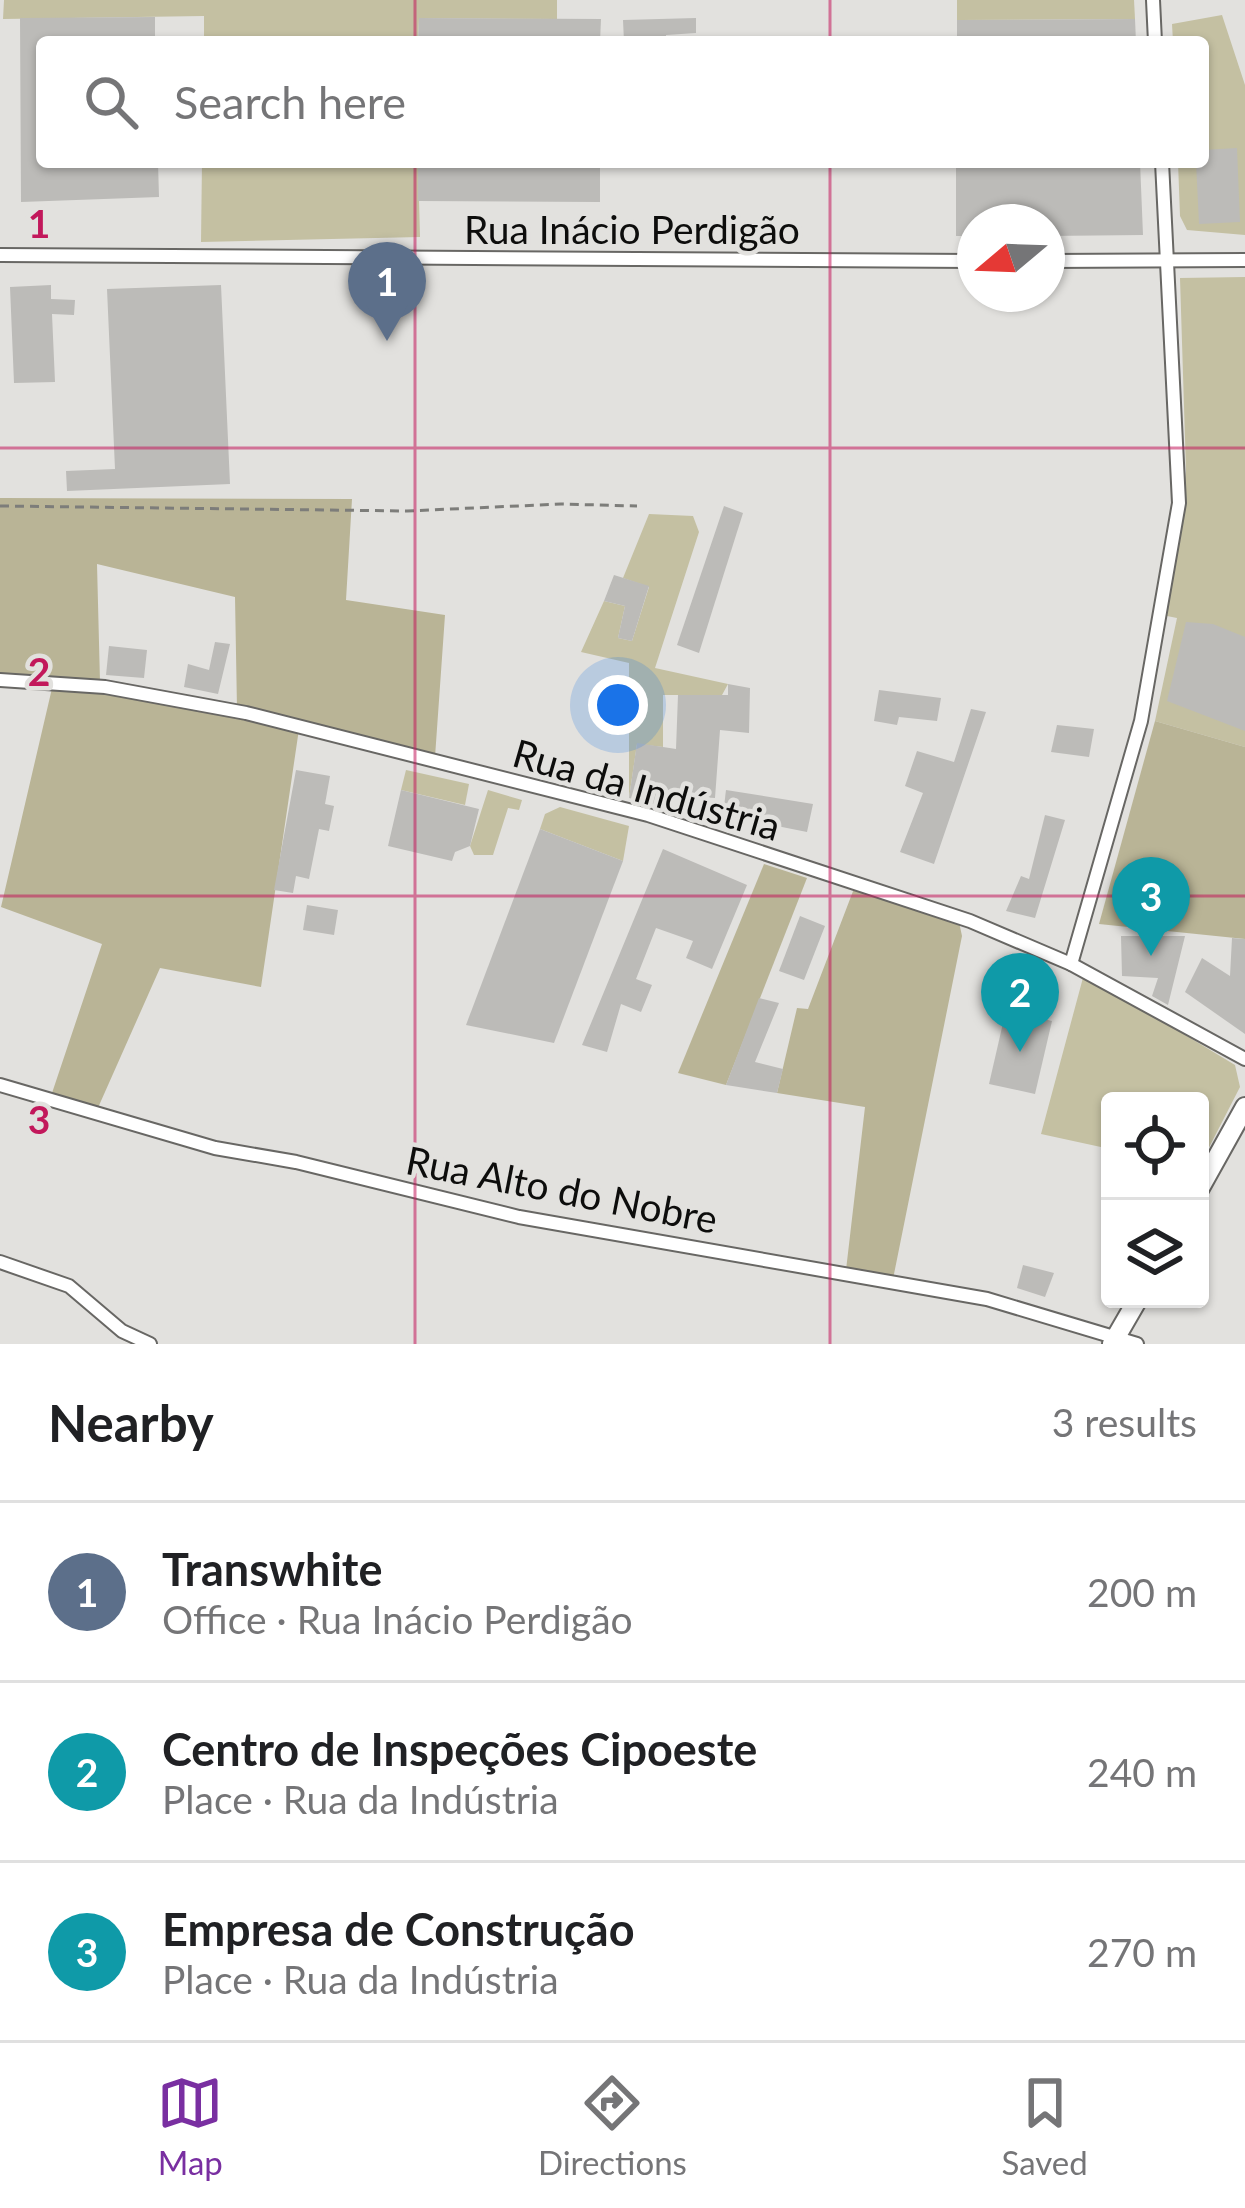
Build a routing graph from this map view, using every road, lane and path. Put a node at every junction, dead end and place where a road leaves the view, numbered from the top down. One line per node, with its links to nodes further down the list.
1 (1153, 0): 2 (street)
2 (1155, 36)
3 (1162, 168): 6 (street)
4 (0, 255): 5 (street, Rua Inácio Perdigão)
5 (957, 260)
6 (1168, 260): 7 (street); 8 (street); 12 (street)
7 (1245, 260)
8 (1065, 261)
9 (0, 506): 10 (path)
10 (637, 506)
11 (0, 680): 12 (street, Rua da Indústria)
12 (1071, 964): 13 (street, Rua da Indústria)
13 (1245, 1059)
14 (0, 1085): 19 (street, Rua Alto do Nobre)
15 (1245, 1107): 16 (main road)
16 (1209, 1172)
17 (0, 1262): 20 (street)
18 (1133, 1308): 19 (main road)
19 (1114, 1340): 21 (street, Rua Alto do Nobre)
20 (150, 1344)
21 (1137, 1344)

